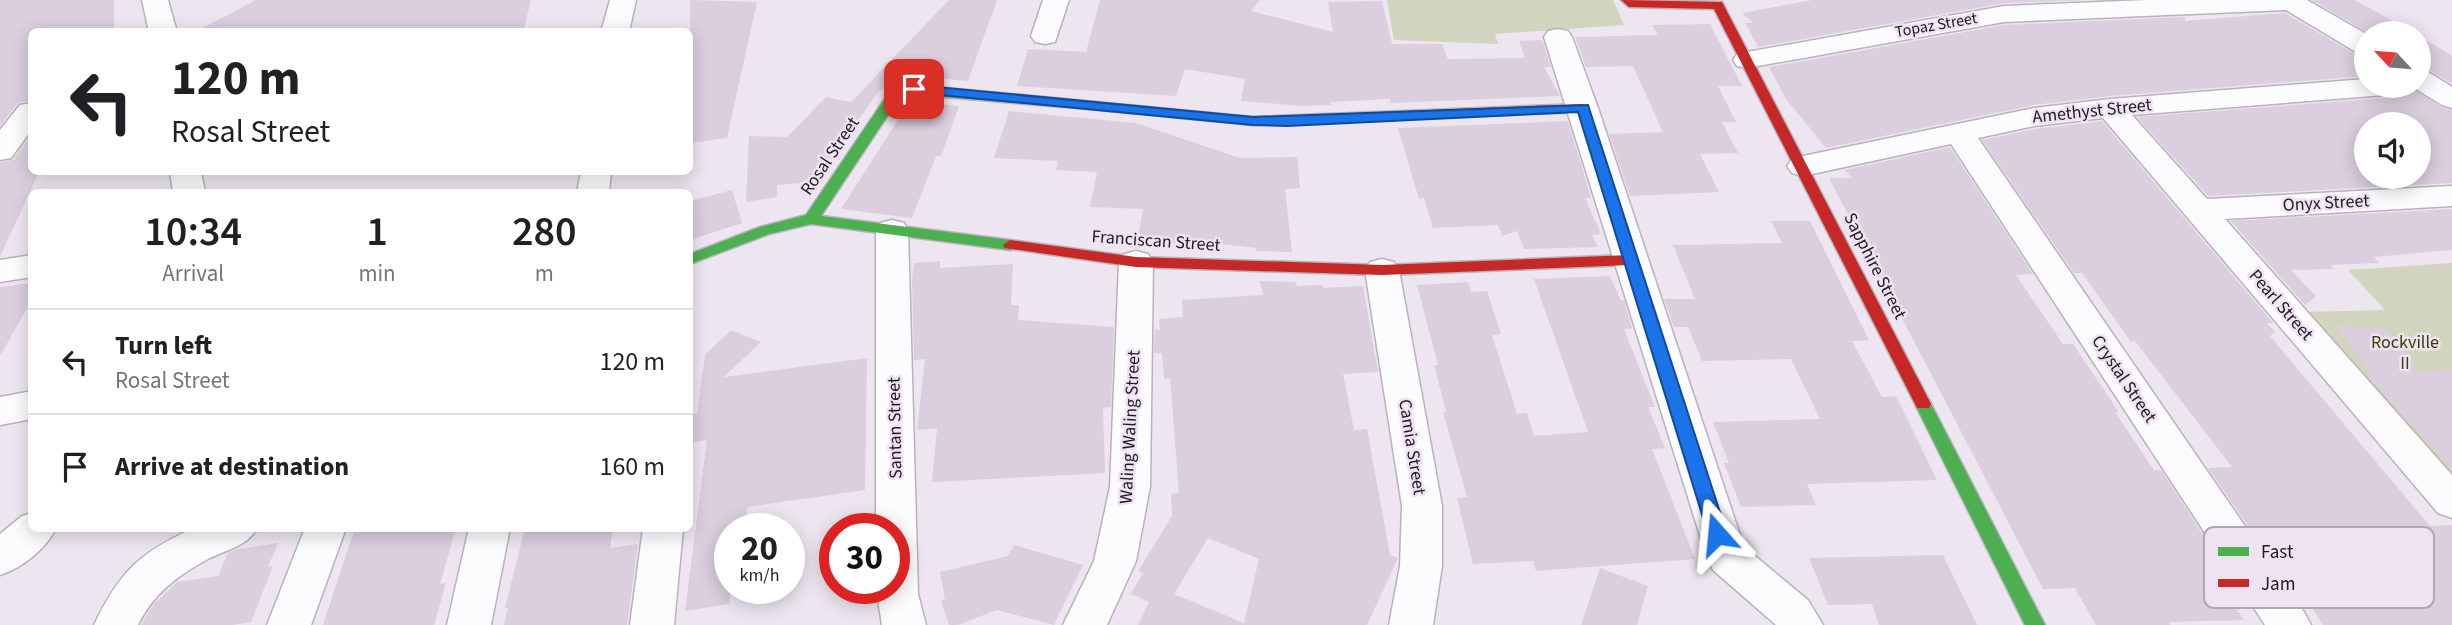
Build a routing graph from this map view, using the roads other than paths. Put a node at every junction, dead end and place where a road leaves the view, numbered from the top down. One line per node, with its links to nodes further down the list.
1 (155, 0): 5 (street)
2 (623, 0): 6 (street)
3 (1056, 0): 7 (street)
4 (1628, 1): 10 (street, Sapphire Street)
5 (162, 28)
6 (616, 28)
7 (1045, 36)
8 (1558, 37): 14 (street)
9 (2354, 39): 10 (street, Topaz Street)
10 (1747, 60): 19 (street, Sapphire Street)
11 (2431, 87): 13 (street)
12 (2354, 88): 15 (street, Amethyst Street)
13 (2452, 99)
14 (1583, 108): 22 (street, Rosal Street); 25 (street)
15 (2110, 108): 17 (street, Amethyst Street); 21 (street, Pearl Street)
16 (28, 114): 18 (street)
17 (1959, 133): 19 (street, Amethyst Street); 33 (street, Crystal Street)
18 (0, 151)
19 (1803, 166): 47 (street, Sapphire Street)
20 (2452, 196): 21 (street, Onyx Street)
21 (2199, 211): 32 (street, Pearl Street)
22 (811, 219): 23 (street, Franciscan Street); 24 (street, Franciscan Street)
23 (892, 231): 26 (street, Franciscan Street); 43 (street, Santan Street)
24 (693, 258)
25 (1629, 260): 28 (street, Franciscan Street); 46 (street)
26 (1136, 262): 28 (street, Franciscan Street); 44 (street, Waling Waling Street)
27 (28, 267): 29 (street)
28 (1382, 270): 45 (street, Camia Street)
29 (0, 271)
30 (28, 406): 31 (street)
31 (0, 411)
32 (2452, 502)
33 (2224, 527)
34 (228, 532): 39 (street)
35 (324, 532): 40 (street)
36 (489, 532): 41 (street)
37 (663, 532): 42 (street)
38 (2279, 608): 48 (street, Crystal Street)
39 (117, 625)
40 (289, 625)
41 (469, 625)
42 (652, 625)
43 (904, 625)
44 (1085, 625)
45 (1410, 625)
46 (1801, 625)
47 (2035, 625)
48 (2290, 625)

